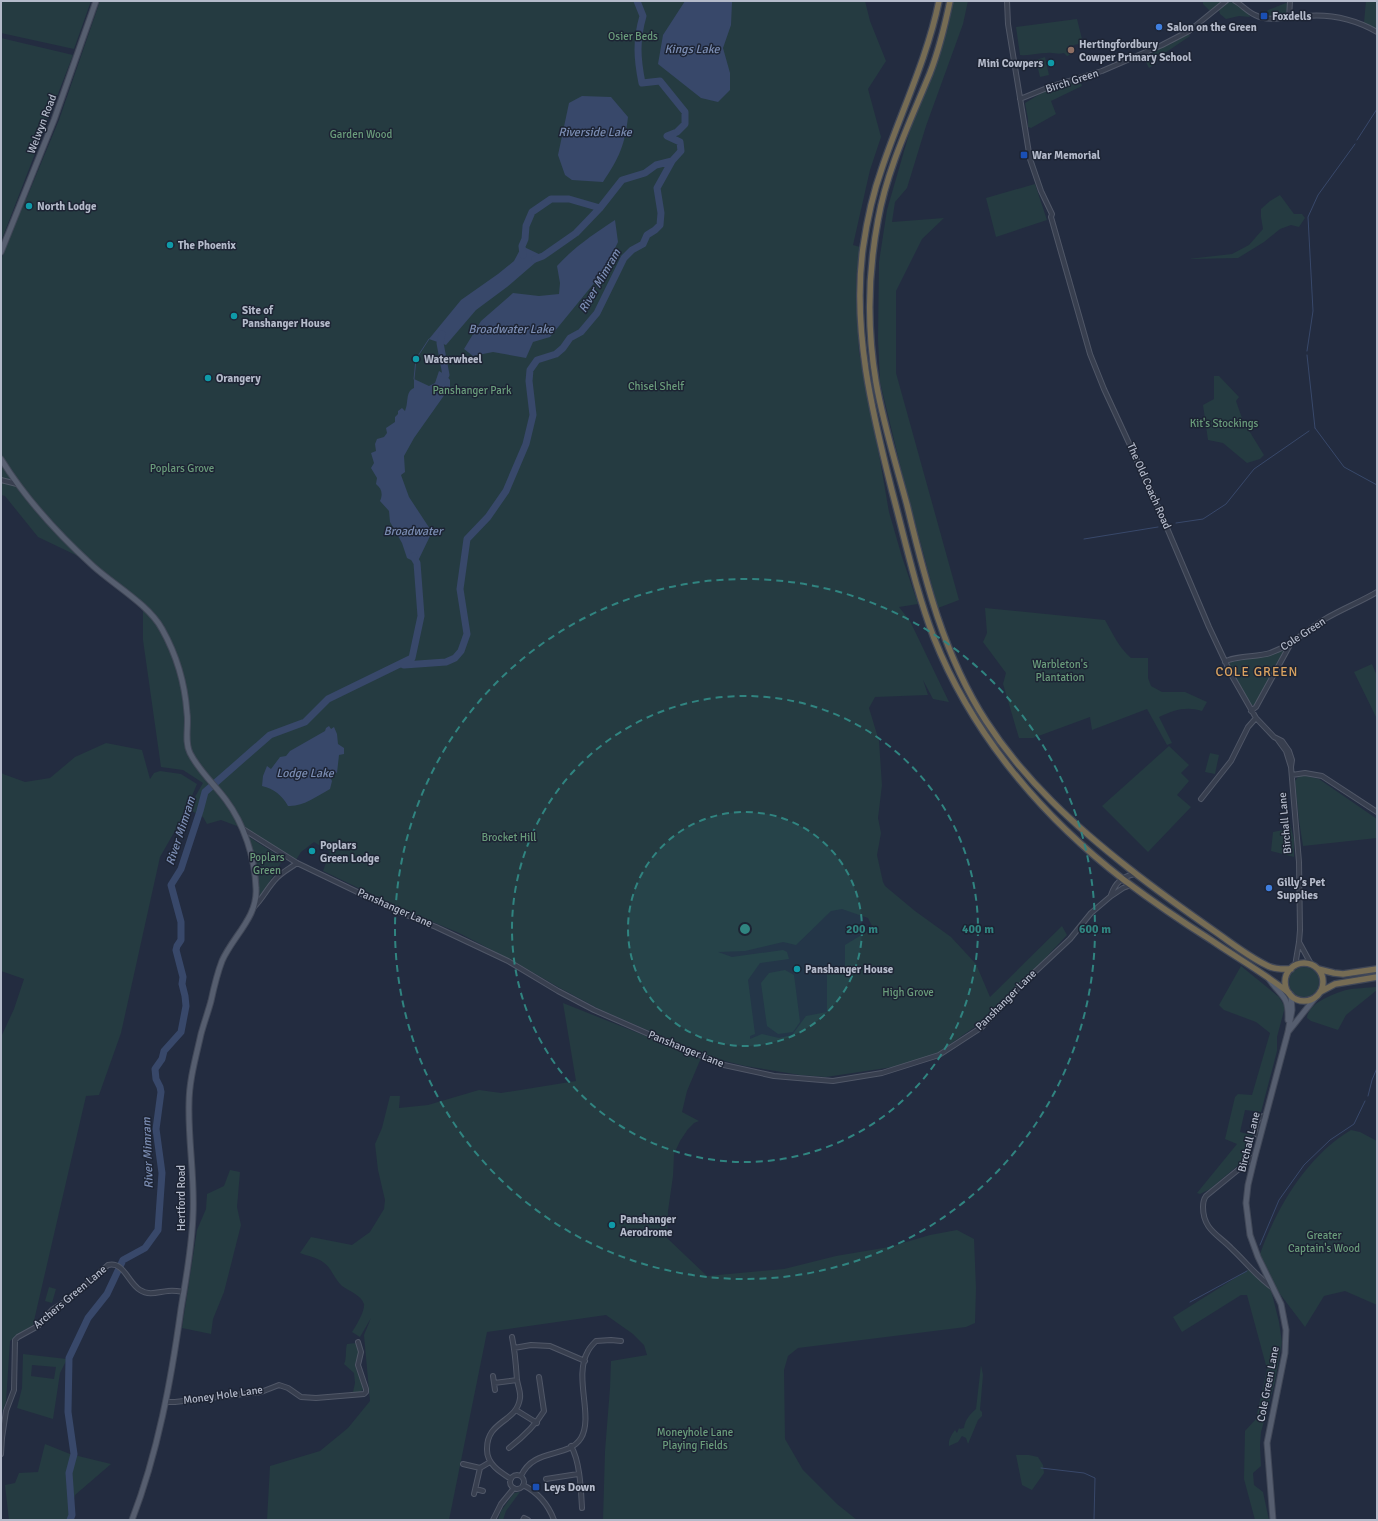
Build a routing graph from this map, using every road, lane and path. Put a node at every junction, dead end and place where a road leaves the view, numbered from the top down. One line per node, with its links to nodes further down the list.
1 (96, 1): 11 (main road, Welwyn Road)
2 (939, 1): 26 (highway)
3 (950, 1): 25 (highway)
4 (1007, 1): 10 (street, The Old Coach Road)
5 (1226, 1): 10 (street, Birch Green)
6 (1235, 1): 8 (street)
7 (1290, 1): 8 (street)
8 (1289, 18): 9 (street)
9 (1377, 32)
10 (1020, 99): 17 (street, The Old Coach Road)
11 (1, 252)
12 (1, 459): 14 (main road)
13 (1, 480): 14 (street)
14 (17, 484): 23 (main road)
15 (1377, 592): 16 (street, Cole Green)
16 (1291, 643): 17 (street, Cole Green); 18 (street)
17 (1225, 662): 18 (street, The Old Coach Road)
18 (1251, 711): 19 (street, The Old Coach Road)
19 (1256, 718): 20 (street, The Old Coach Road); 21 (street)
20 (1292, 776): 22 (street); 30 (street, Birchall Lane)
21 (1201, 799)
22 (1377, 812)
23 (242, 829): 24 (street, Panshanger Lane); 29 (main road)
24 (297, 862): 28 (street, Panshanger Lane); 29 (street)
25 (1136, 874): 26 (street); 32 (highway)
26 (1123, 878): 27 (highway); 28 (street, Panshanger Lane)
27 (1132, 885): 28 (street, Panshanger Lane); 35 (highway)
28 (1111, 896)
29 (254, 907): 44 (main road, Hertford Road)
30 (1299, 942): 31 (street, Birchall Lane); 32 (street, Birchall Lane)
31 (1311, 964): 32 (highway); 33 (highway)
32 (1293, 967): 38 (highway)
33 (1318, 968): 34 (highway); 37 (highway)
34 (1377, 969)
35 (1268, 976): 38 (highway); 40 (main road)
36 (1377, 977): 37 (highway)
37 (1320, 992): 39 (highway)
38 (1290, 994): 39 (highway); 40 (main road, Birchall Lane)
39 (1315, 998): 40 (main road, Birchall Lane)
40 (1288, 1030): 41 (main road, Birchall Lane)
41 (1255, 1156): 42 (main road, Birchall Lane); 43 (street)
42 (1258, 1257): 43 (main road, Cole Green Lane)
43 (1273, 1288): 79 (main road, Cole Green Lane)
44 (184, 1292): 55 (main road, Hertford Road); 60 (street, Archers Green Lane)
45 (512, 1337): 48 (street)
46 (621, 1340): 49 (street)
47 (358, 1342): 55 (street, Money Hole Lane)
48 (514, 1348): 49 (street); 52 (street)
49 (585, 1361): 58 (street)
50 (493, 1376): 53 (street)
51 (539, 1377): 57 (street)
52 (517, 1380): 53 (street); 56 (street)
53 (494, 1383): 54 (street)
54 (495, 1390)
55 (166, 1402): 74 (main road, Hertford Road)
56 (516, 1410): 57 (street); 61 (street)
57 (537, 1423): 59 (street)
58 (571, 1446): 64 (street); 65 (street)
59 (509, 1448)
60 (1, 1454)
61 (490, 1462): 63 (street); 66 (street)
62 (463, 1464): 63 (street)
63 (480, 1468): 70 (street)
64 (578, 1474): 67 (street); 73 (street)
65 (521, 1476): 66 (street); 68 (street)
66 (511, 1479): 69 (street)
67 (546, 1479)
68 (523, 1485): 69 (street); 78 (street)
69 (514, 1488): 75 (street)
70 (476, 1489): 71 (street); 72 (street)
71 (483, 1491)
72 (474, 1494)
73 (582, 1508)
74 (132, 1520)
75 (493, 1520)
76 (523, 1520): 77 (street)
77 (528, 1520)
78 (554, 1520)
79 (1273, 1520)

